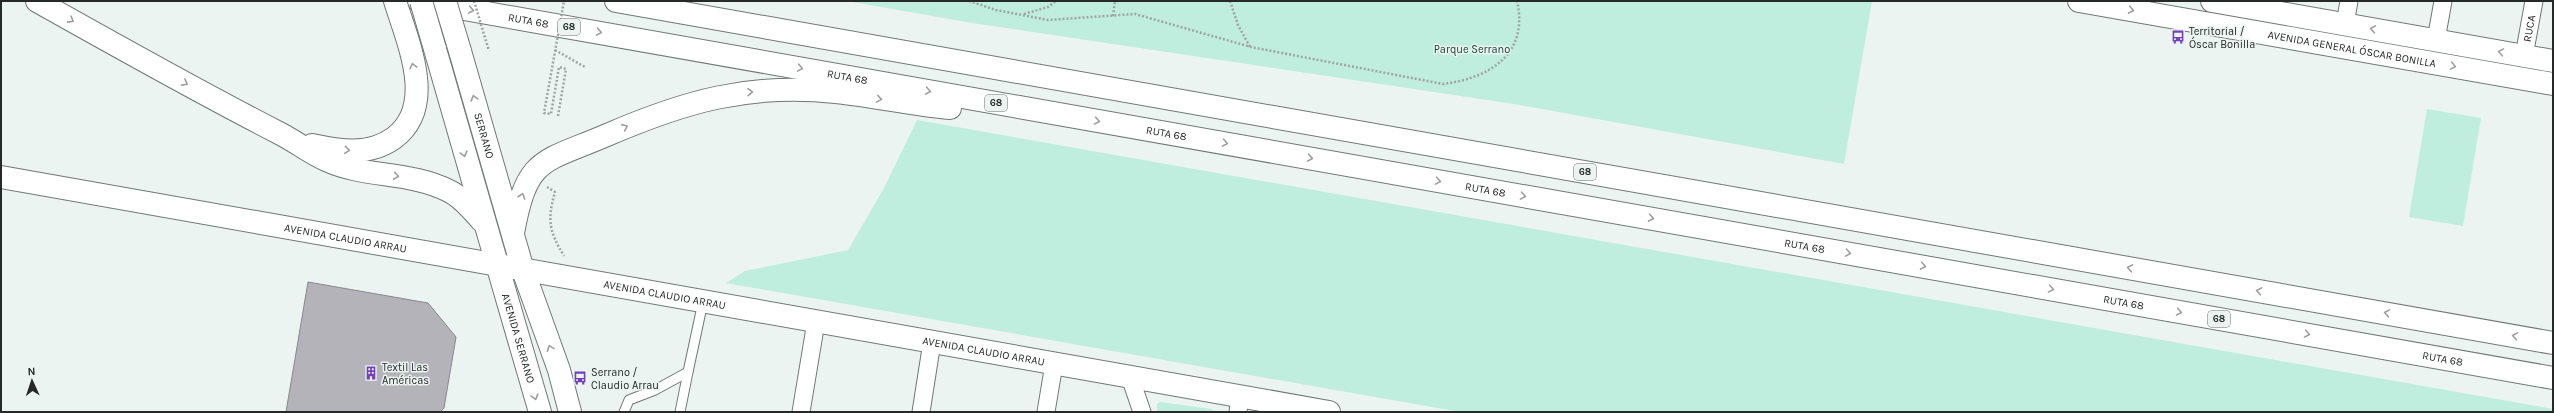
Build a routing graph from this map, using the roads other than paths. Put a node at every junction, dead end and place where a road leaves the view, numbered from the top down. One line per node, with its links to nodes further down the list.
1 (37, 1): 18 (main road, one-way to 18)
2 (395, 1): 18 (main road, one-way to 2)
3 (420, 1): 17 (main road, RUTA 68 / 68, one-way to 17); 20 (main road, one-way to 20, bridge)
4 (445, 1): 21 (main road, SERRANO, one-way to 4, bridge)
5 (616, 1): 27 (main road, 68, one-way to 5)
6 (2079, 1): 16 (main road, AVENIDA GENERAL ÓSCAR BONILLA, one-way to 16)
7 (2212, 1): 11 (main road, AVENIDA GENERAL ÓSCAR BONILLA)
8 (2349, 1): 12 (street)
9 (2443, 1): 13 (street)
10 (2534, 1): 14 (street, RUCA)
11 (2255, 5): 12 (main road, AVENIDA GENERAL ÓSCAR BONILLA)
12 (2345, 24): 13 (main road, AVENIDA GENERAL ÓSCAR BONILLA, one-way to 12)
13 (2436, 40): 14 (main road, AVENIDA GENERAL ÓSCAR BONILLA, one-way to 13)
14 (2524, 56): 15 (main road, AVENIDA GENERAL ÓSCAR BONILLA)
15 (2553, 61)
16 (2553, 84)
17 (1075, 118): 21 (main road, one-way to 17); 31 (main road, RUTA 68 / 68, one-way to 31)
18 (295, 141): 20 (main road, one-way to 20)
19 (1, 177): 22 (main road, AVENIDA CLAUDIO ARRAU)
20 (482, 221): 22 (main road)
21 (513, 233): 23 (main road, SERRANO)
22 (496, 265): 23 (main road, AVENIDA CLAUDIO ARRAU); 33 (main road, AVENIDA SERRANO, one-way to 33)
23 (523, 270): 24 (main road, AVENIDA CLAUDIO ARRAU); 34 (main road, one-way to 23)
24 (703, 302): 25 (main road, AVENIDA CLAUDIO ARRAU); 29 (lane)
25 (816, 322): 26 (main road, AVENIDA CLAUDIO ARRAU); 37 (street)
26 (932, 342): 28 (main road, AVENIDA CLAUDIO ARRAU); 38 (street)
27 (2553, 342)
28 (1054, 364): 30 (main road, AVENIDA CLAUDIO ARRAU); 39 (street)
29 (688, 372): 35 (lane); 36 (lane)
30 (1130, 377): 32 (main road, AVENIDA CLAUDIO ARRAU); 40 (street)
31 (2553, 378)
32 (1239, 404): 41 (main road, AVENIDA CLAUDIO ARRAU)
33 (540, 412)
34 (570, 412)
35 (624, 412)
36 (680, 412)
37 (801, 412)
38 (921, 412)
39 (1046, 412)
40 (1142, 412)
41 (1329, 412)

